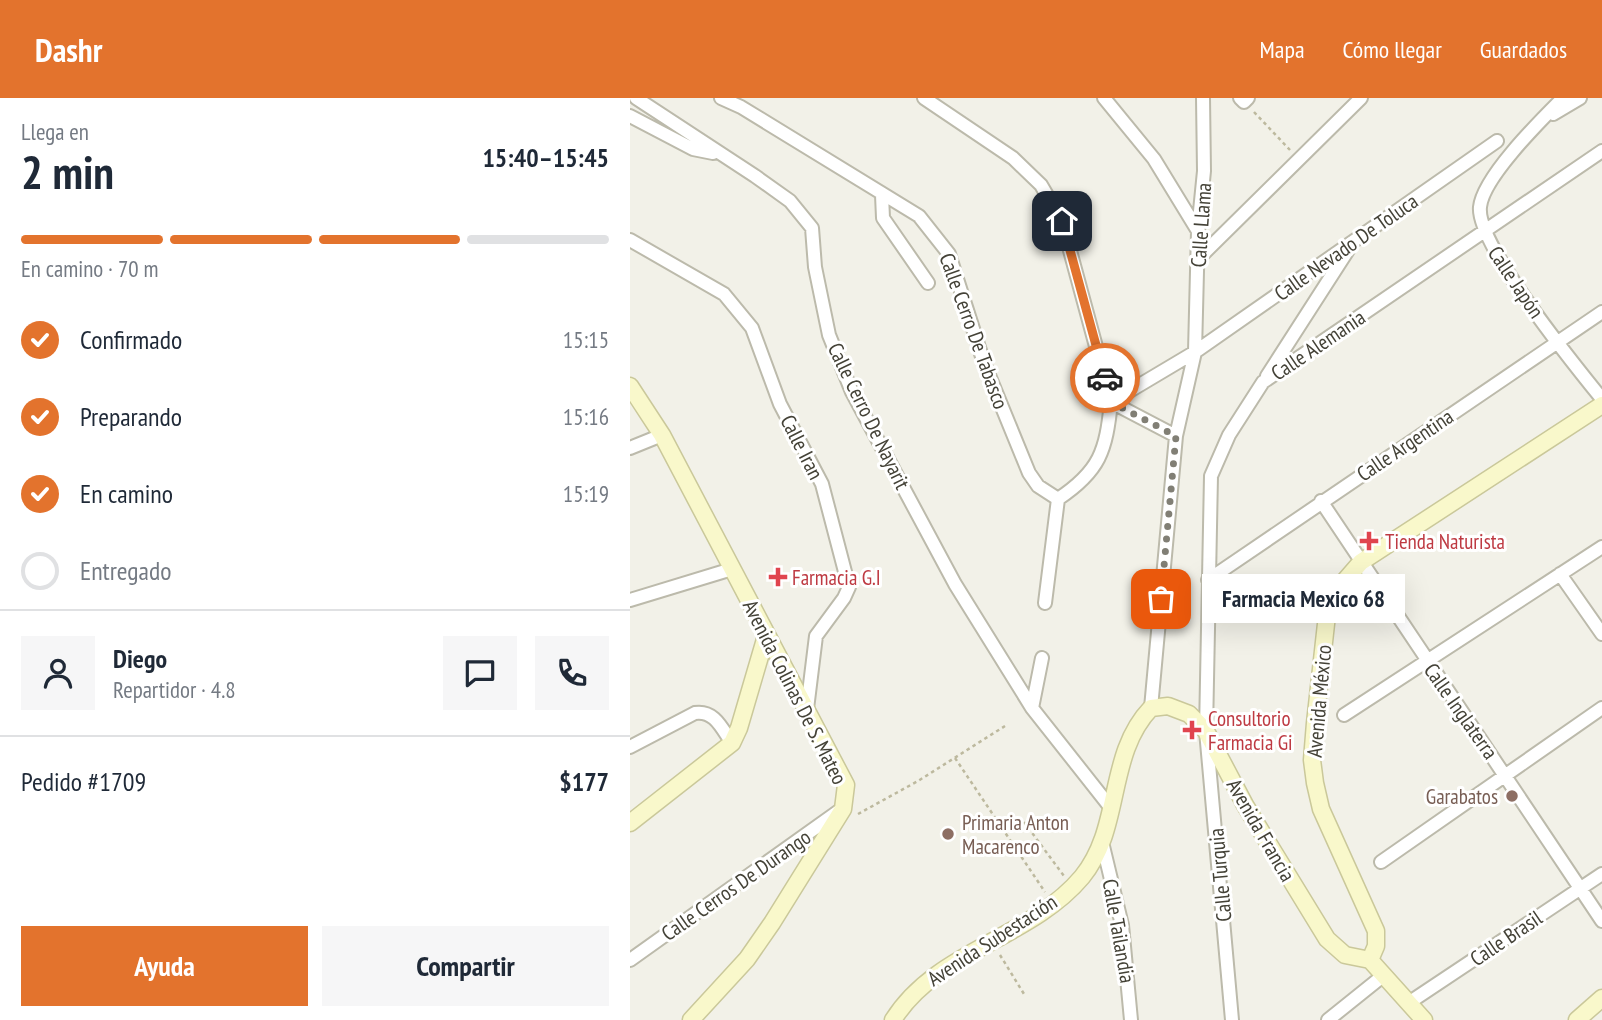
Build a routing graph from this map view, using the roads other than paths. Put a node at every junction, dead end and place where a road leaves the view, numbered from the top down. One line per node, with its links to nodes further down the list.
1 (636, 98): 13 (street, Calle Cerro De Nayarit)
2 (721, 98): 14 (street, Calle Cerro De Tabasco)
3 (924, 98): 27 (street)
4 (1104, 98): 15 (street)
5 (1203, 98): 15 (street, Calle Llama)
6 (1361, 98): 19 (street)
7 (1563, 98): 10 (street)
8 (1580, 98): 10 (street)
9 (630, 116): 13 (street)
10 (1538, 124): 16 (street, Calle Japón)
11 (1497, 141): 18 (street, Calle Nevado De Toluca)
12 (1602, 151): 16 (street, Calle Alemania)
13 (724, 156): 45 (street, Calle Cerro De Nayarit)
14 (882, 195): 20 (street); 32 (street, Calle Cerro De Tabasco)
15 (1198, 231): 19 (street, Calle Llama)
16 (1484, 233): 22 (street, Calle Japón); 24 (street, Calle Alemania)
17 (630, 240): 48 (street, Calle Iran)
18 (1354, 242): 23 (street, Calle Nevado De Toluca); 24 (street)
19 (1198, 259): 23 (street, Calle Llama)
20 (928, 283)
21 (1602, 312): 22 (street, Calle Argentina)
22 (1557, 343): 26 (street, Calle Japón); 33 (street, Calle Argentina)
23 (1195, 352): 27 (street, Calle Nevado De Toluca); 30 (street)
24 (1263, 382): 38 (street, Calle Alemania)
25 (630, 386): 29 (street, Avenida Colinas De S. Mateo)
26 (1602, 400)
27 (1111, 402): 30 (street); 32 (street)
28 (1602, 405): 35 (street, Avenida México)
29 (662, 435): 31 (street); 36 (street, Avenida Colinas De S. Mateo)
30 (1176, 436): 46 (street)
31 (630, 448)
32 (1058, 499): 40 (street)
33 (1321, 501): 35 (street, Calle Inglaterra); 38 (street, Calle Argentina)
34 (1602, 547): 37 (street)
35 (1361, 562): 44 (street, Calle Inglaterra); 63 (street, Avenida México)
36 (732, 569): 39 (street); 42 (street, Avenida Colinas De S. Mateo)
37 (1560, 574): 41 (street); 44 (street)
38 (1208, 580): 50 (street, Calle Alemania)
39 (630, 600)
40 (1045, 603)
41 (1602, 634)
42 (766, 636): 48 (street, Avenida Colinas De S. Mateo); 52 (street)
43 (1042, 658): 45 (street)
44 (1426, 661): 49 (street); 53 (street, Calle Inglaterra)
45 (1032, 708): 54 (street)
46 (1151, 708): 50 (street, Avenida Francia); 54 (street, Avenida Subestación)
47 (1602, 708): 53 (street)
48 (807, 709): 55 (street, Avenida Colinas De S. Mateo)
49 (1344, 715)
50 (1206, 731): 63 (street, Avenida Francia); 70 (street, Calle Turquia)
51 (633, 741): 52 (street)
52 (732, 743): 56 (street)
53 (1504, 774): 58 (street); 60 (street, Calle Inglaterra)
54 (1111, 808): 57 (street, Avenida Subestación)
55 (846, 814): 62 (street, Calle Cerros De Durango); 67 (street, Avenida Colinas De S. Mateo)
56 (630, 823)
57 (1102, 842): 68 (street, Avenida Subestación); 69 (street, Calle Tailandia)
58 (1381, 862)
59 (1602, 874): 60 (street, Calle Brasil)
60 (1580, 888): 61 (street, Calle Inglaterra); 66 (street, Calle Brasil)
61 (1602, 921)
62 (630, 960)
63 (1370, 960): 64 (street)
64 (1384, 975): 66 (street); 71 (street)
65 (1602, 998): 73 (street)
66 (1410, 1002): 72 (street)
67 (691, 1020)
68 (893, 1020)
69 (1131, 1020)
70 (1231, 1020)
71 (1328, 1020)
72 (1424, 1020)
73 (1577, 1020)

